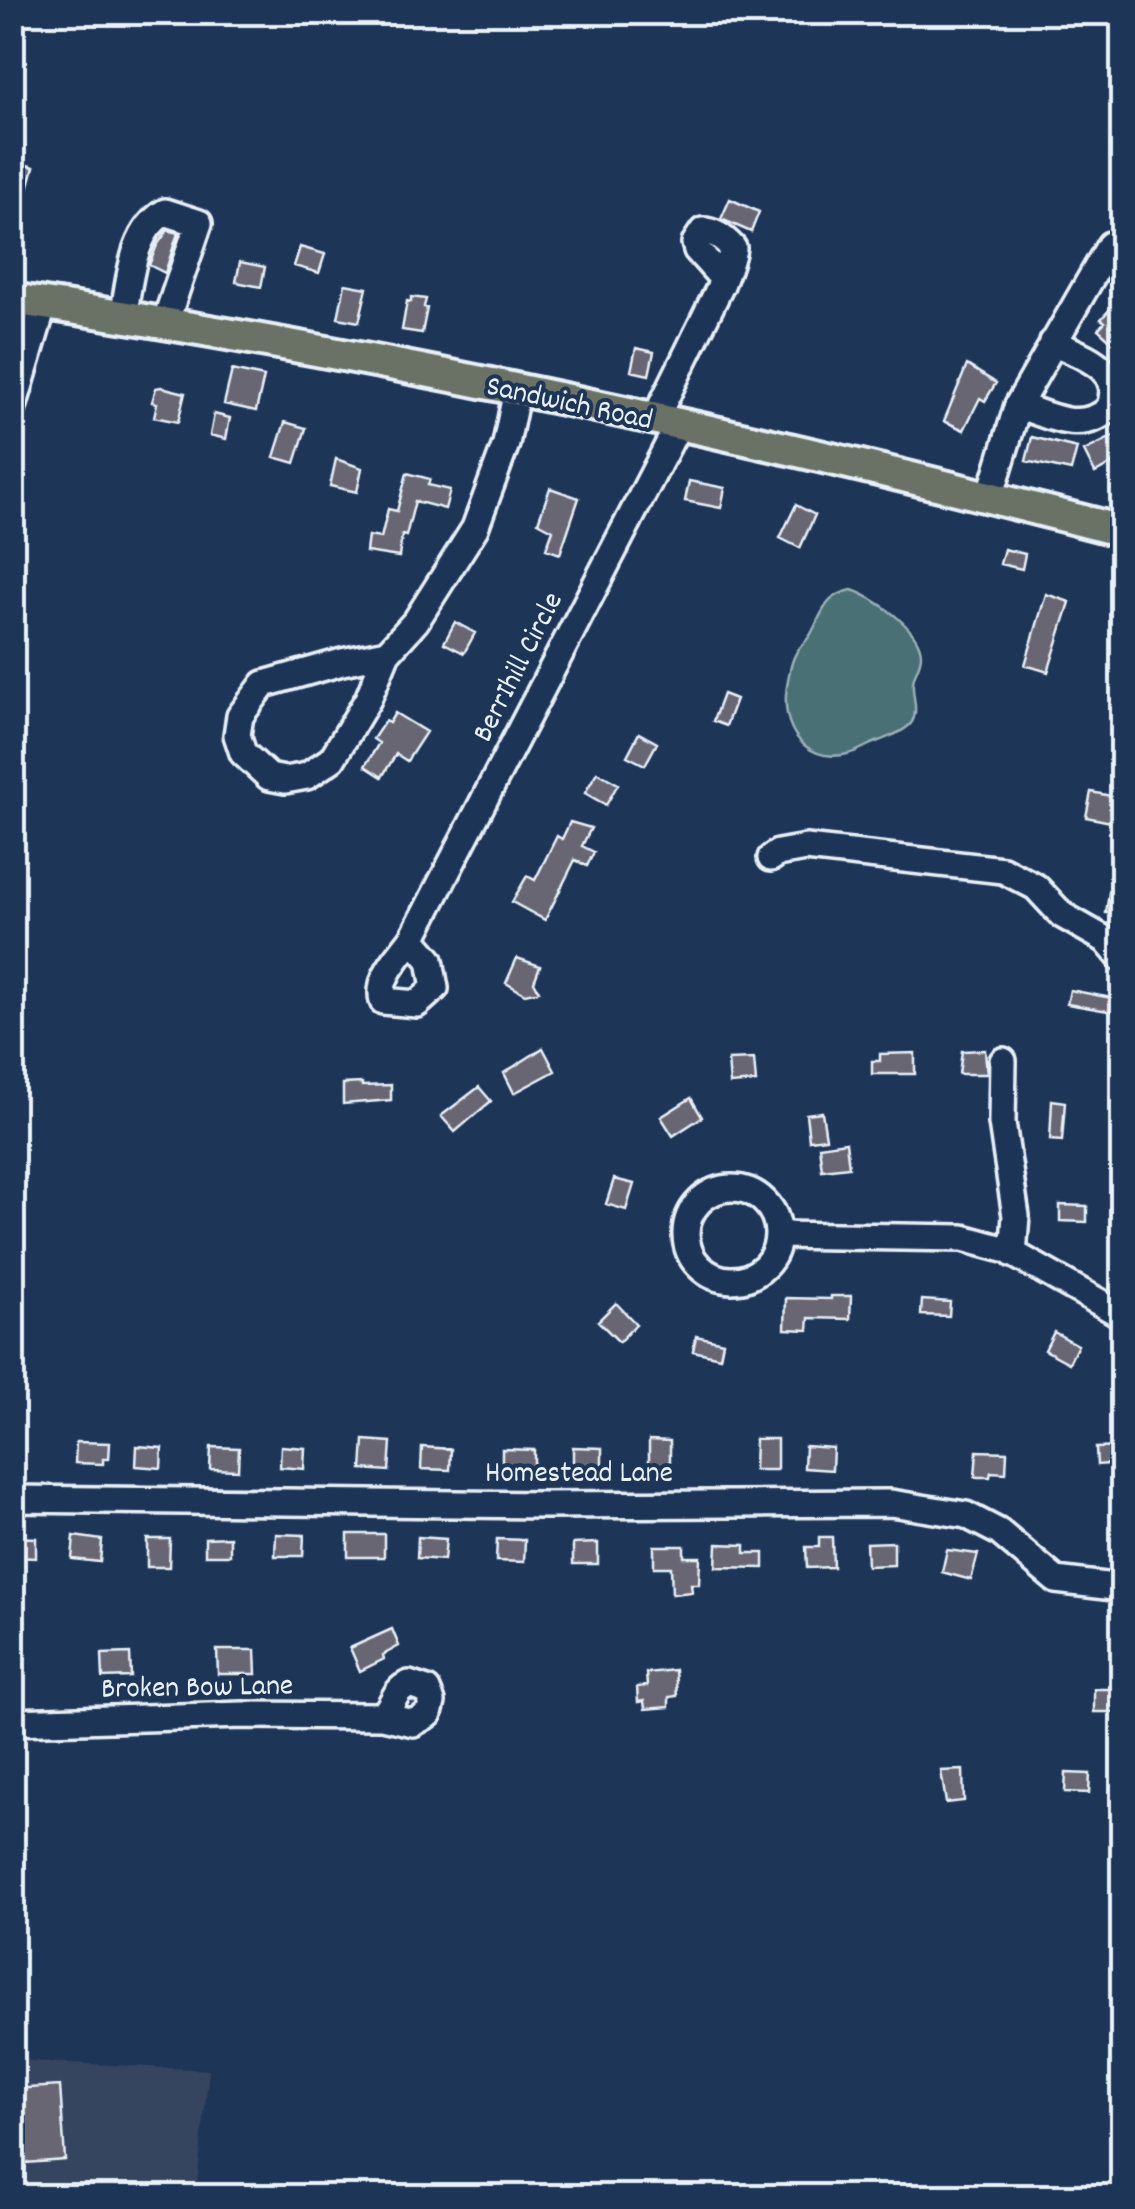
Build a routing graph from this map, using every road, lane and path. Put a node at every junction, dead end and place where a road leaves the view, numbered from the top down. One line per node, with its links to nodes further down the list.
1 (1110, 245): 7 (street)
2 (723, 279): 11 (street, BerrIhill Circle)
3 (12, 298): 4 (main road, Sandwich Road)
4 (44, 304): 5 (main road, Sandwich Road); 10 (street)
5 (124, 316): 6 (main road, Sandwich Road); 6 (street)
6 (166, 323): 8 (main road, Sandwich Road)
7 (1052, 342): 9 (street); 9 (street)
8 (518, 390): 11 (main road, Sandwich Road); 14 (street)
9 (1018, 405): 12 (street)
10 (12, 411)
11 (667, 422): 12 (main road, Sandwich Road); 16 (street, BerrIhill Circle)
12 (990, 497): 13 (main road, Sandwich Road)
13 (1122, 531)
14 (388, 653): 14 (street)
15 (771, 858): 17 (street)
16 (412, 939)
17 (1122, 959)
18 (1003, 1061): 20 (street)
19 (778, 1235): 20 (street)
20 (1013, 1254): 21 (street)
21 (1122, 1315)
22 (12, 1499): 23 (street, Homestead Lane)
23 (1122, 1588)
24 (382, 1716): 25 (street, Broken Bow Lane)
25 (12, 1722)

